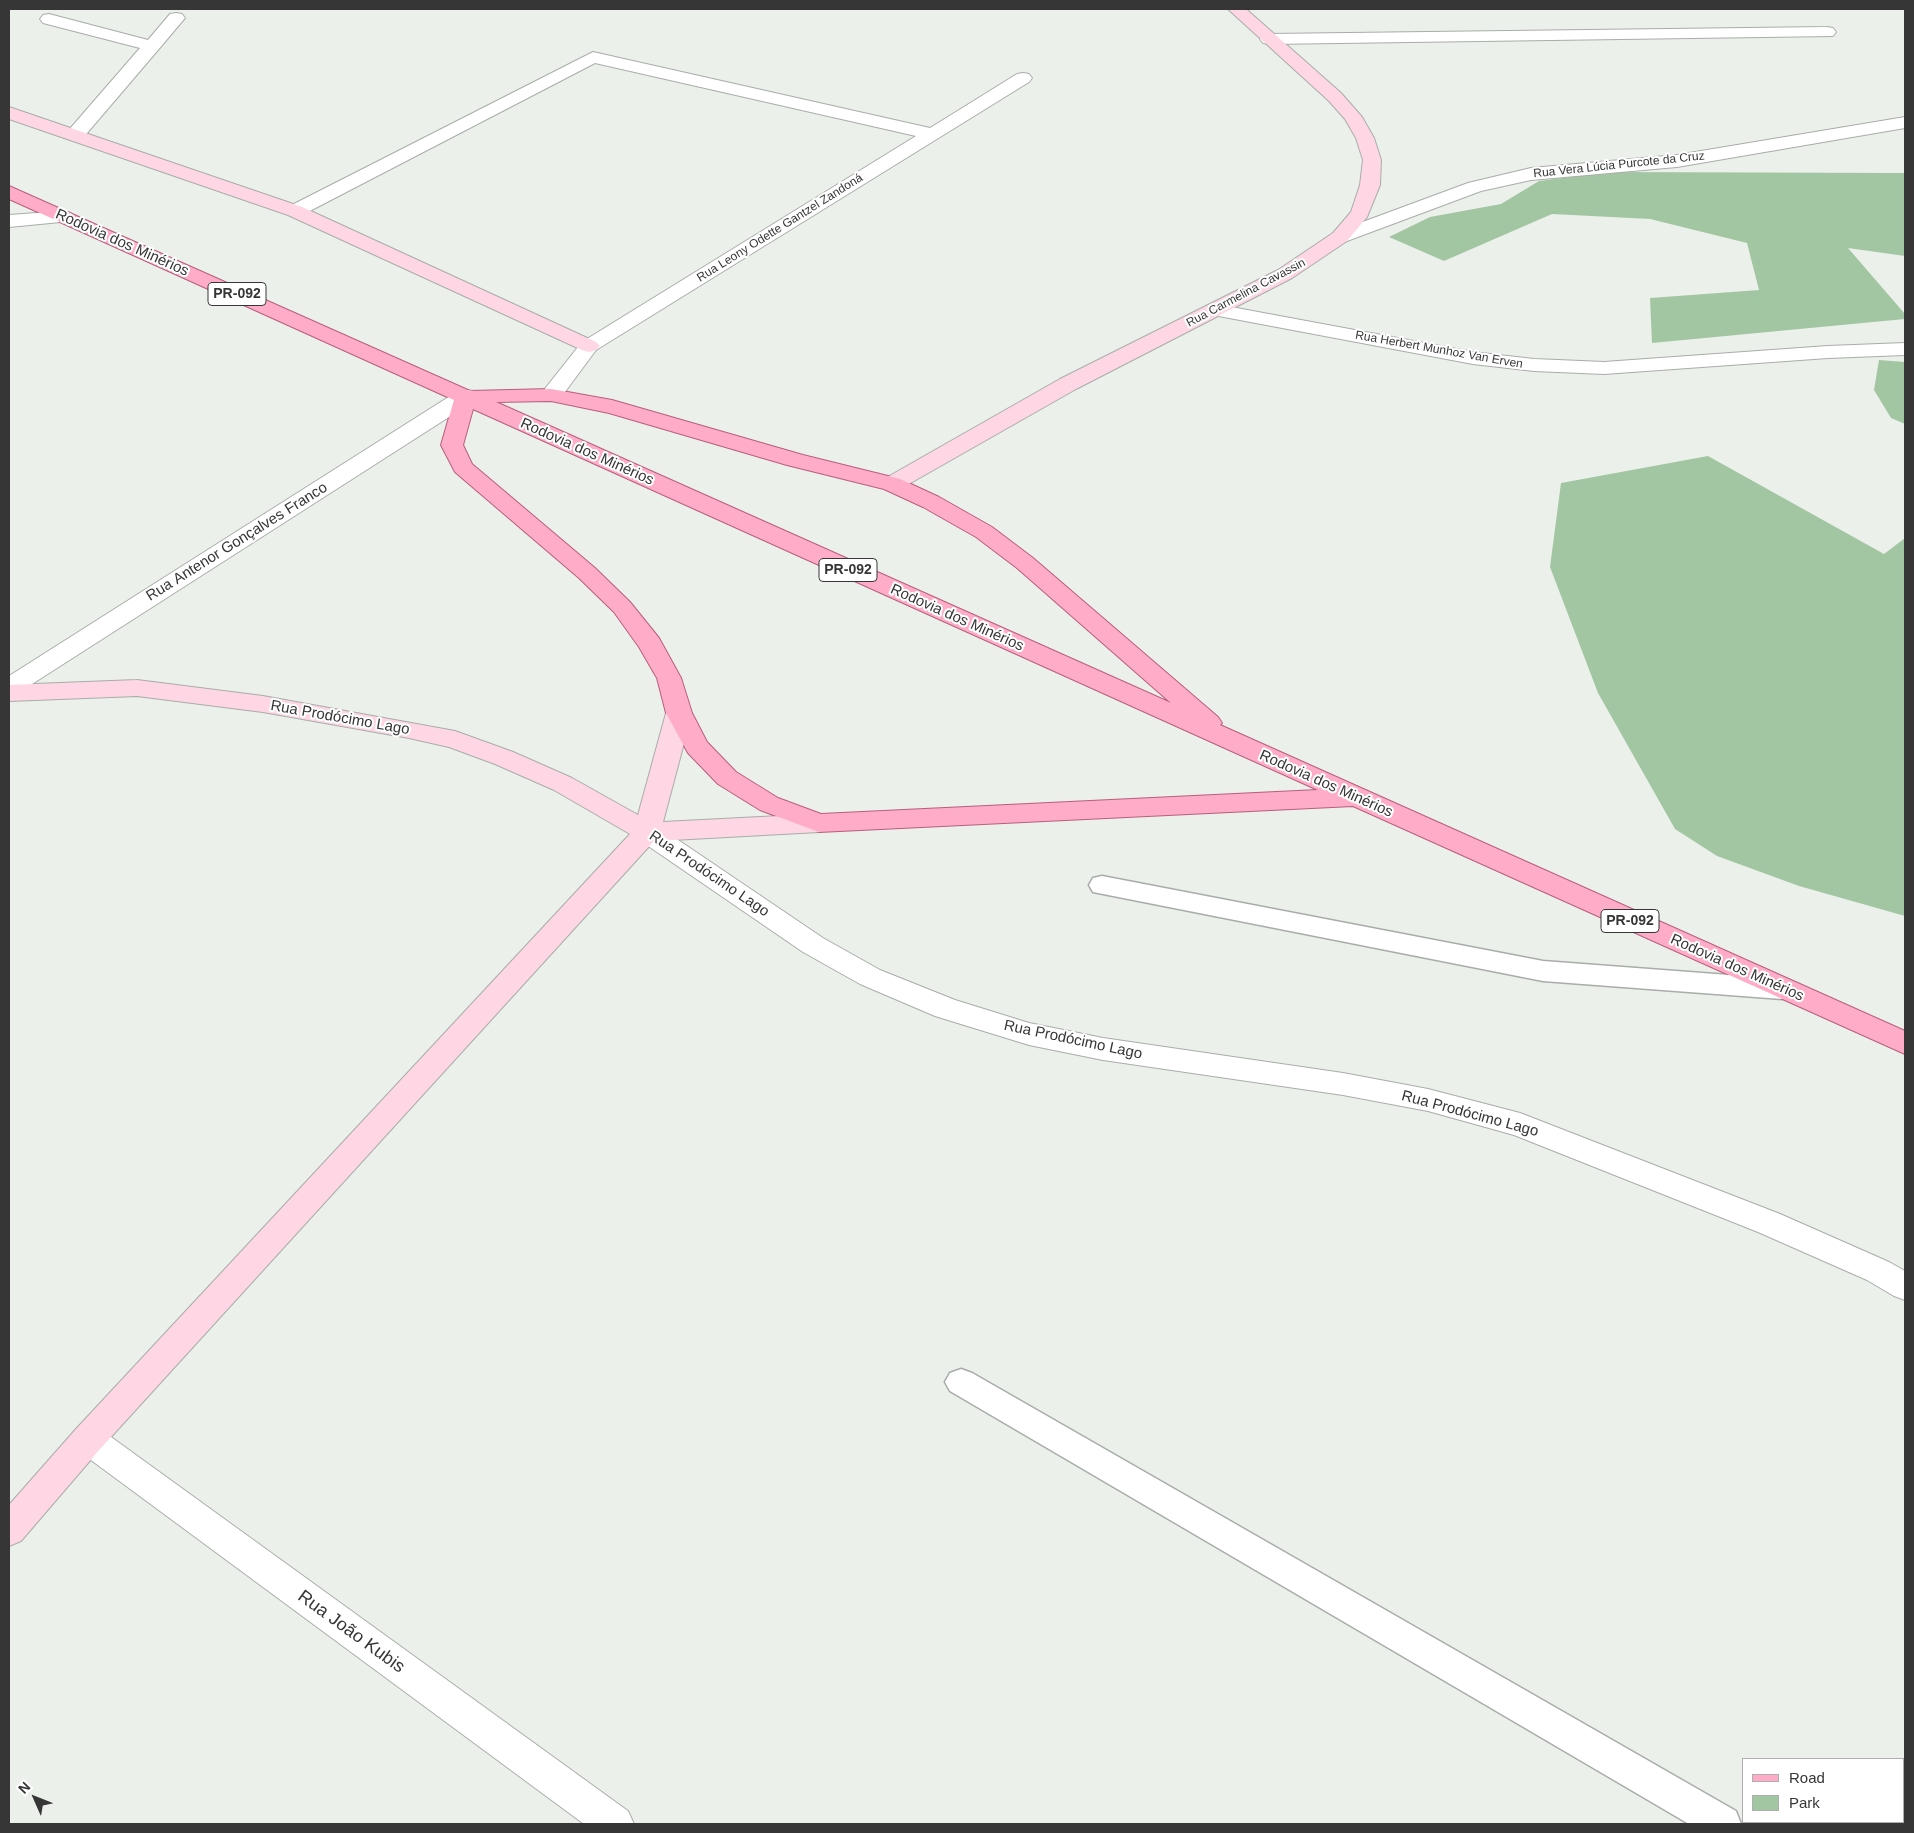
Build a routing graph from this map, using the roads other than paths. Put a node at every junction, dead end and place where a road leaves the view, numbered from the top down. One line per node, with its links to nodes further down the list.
1 (1236, 9): 5 (main road, Rua Carmelina Cavassin)
2 (176, 18): 6 (street)
3 (49, 19): 6 (street)
4 (1827, 32): 5 (street)
5 (1269, 38): 16 (main road, Rua Carmelina Cavassin)
6 (152, 46): 11 (street)
7 (1023, 78): 10 (street, Rua Leony Odette Gantzel Zandoná)
8 (9, 113): 11 (main road)
9 (1905, 122): 16 (street, Rua Vera Lúcia Purcote da Cruz)
10 (933, 134): 13 (street); 18 (street, Rua Leony Odette Gantzel Zandoná)
11 (75, 135): 13 (main road)
12 (9, 192): 14 (main road, Rodovia dos Minérios / PR-092)
13 (295, 211): 18 (main road)
14 (64, 217): 15 (street); 21 (main road, Rodovia dos Minérios / PR-092)
15 (9, 221)
16 (1340, 238): 17 (main road, Rua Carmelina Cavassin)
17 (1215, 310): 19 (street, Rua Herbert Munhoz Van Erven); 22 (main road, Rua Carmelina Cavassin)
18 (589, 346): 20 (street, Rua Leony Odette Gantzel Zandoná)
19 (1905, 349)
20 (551, 395): 21 (main road); 22 (main road)
21 (466, 396): 23 (street, Rua Antenor Gonçalves Franco); 25 (main road); 26 (main road, Rodovia dos Minérios / PR-092)
22 (892, 484): 26 (main road)
23 (9, 687)
24 (9, 693): 29 (main road, Rua Prodócimo Lago)
25 (679, 713): 28 (main road); 29 (main road)
26 (1231, 742): 27 (main road, Rodovia dos Minérios / PR-092)
27 (1356, 797): 28 (main road); 31 (main road, Rodovia dos Minérios / PR-092)
28 (819, 823): 29 (main road)
29 (647, 832): 33 (street, Rua Prodócimo Lago); 35 (main road)
30 (1102, 885): 31 (lane)
31 (1782, 989): 32 (main road, Rodovia dos Minérios / PR-092)
32 (1905, 1043)
33 (1905, 1287)
34 (961, 1382): 38 (lane)
35 (88, 1439): 36 (main road); 37 (street, Rua João Kubis)
36 (9, 1530)
37 (614, 1824)
38 (1723, 1824)

